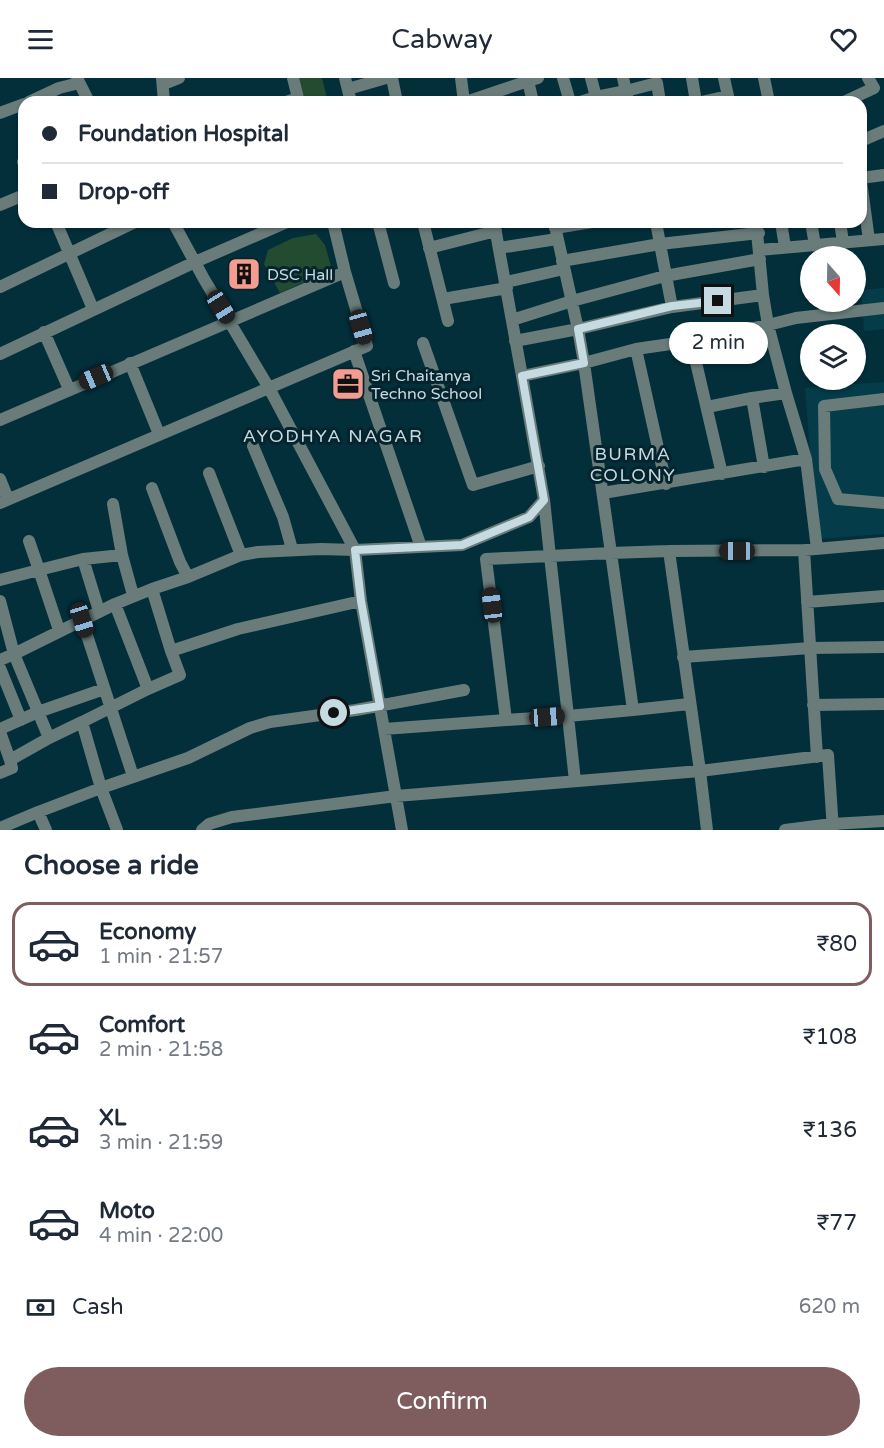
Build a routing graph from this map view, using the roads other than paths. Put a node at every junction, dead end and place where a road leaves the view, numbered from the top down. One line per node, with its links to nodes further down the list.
1 (178, 78): 16 (street)
2 (293, 78): 21 (street)
3 (386, 78): 17 (street)
4 (392, 78): 22 (street)
5 (461, 78): 23 (street)
6 (563, 78): 26 (street)
7 (591, 78): 27 (street)
8 (623, 78): 28 (street)
9 (692, 78): 30 (street)
10 (724, 78): 31 (street)
11 (764, 78): 32 (street)
12 (868, 78): 33 (street)
13 (531, 79): 24 (street); 25 (street)
14 (657, 80): 28 (street); 29 (street)
15 (78, 81): 18 (street); 19 (street)
16 (163, 81): 20 (street)
17 (347, 83)
18 (43, 96)
19 (86, 96)
20 (164, 96)
21 (294, 96)
22 (396, 96)
23 (464, 96)
24 (482, 96)
25 (532, 96)
26 (568, 96)
27 (596, 96)
28 (627, 96)
29 (659, 96)
30 (695, 96)
31 (727, 96)
32 (768, 96)
33 (857, 96)
34 (18, 107): 35 (street)
35 (0, 113)
36 (884, 131): 37 (street)
37 (867, 138)
38 (884, 175): 39 (street)
39 (867, 179)
40 (18, 198): 41 (street)
41 (0, 205)
42 (867, 225): 60 (street)
43 (59, 228): 67 (street)
44 (122, 228): 67 (street)
45 (176, 228): 69 (street)
46 (273, 228): 69 (street)
47 (334, 228): 71 (street)
48 (380, 228): 73 (street)
49 (424, 228): 65 (street)
50 (489, 228): 65 (street)
51 (495, 228): 66 (street)
52 (657, 228): 62 (street)
53 (752, 228): 62 (street)
54 (758, 228): 68 (street)
55 (782, 228): 64 (street)
56 (812, 228): 63 (street)
57 (841, 228): 61 (street)
58 (555, 230): 66 (street); 70 (street)
59 (884, 239): 60 (street)
60 (869, 240): 61 (street)
61 (843, 242): 63 (street)
62 (660, 244): 70 (street); 72 (street)
63 (815, 245): 64 (street)
64 (785, 247): 68 (street)
65 (429, 248): 77 (street)
66 (499, 248): 74 (street)
67 (69, 253): 75 (street); 81 (street)
68 (760, 254): 72 (street); 76 (street)
69 (195, 262): 81 (street); 82 (street)
70 (563, 265): 74 (street); 78 (street)
71 (345, 272): 82 (street); 92 (street)
72 (666, 276): 78 (street); 79 (street)
73 (394, 283)
74 (506, 285): 77 (street); 83 (street)
75 (0, 287)
76 (763, 295): 79 (street); 85 (street)
77 (443, 299): 84 (street)
78 (572, 301): 83 (street); 86 (street)
79 (672, 306): 86 (street)
80 (884, 308): 85 (street)
81 (93, 309): 87 (street)
82 (230, 320): 94 (street); 97 (street)
83 (512, 320): 88 (street)
84 (448, 321)
85 (768, 325): 89 (street); 99 (street)
86 (578, 329): 88 (street); 95 (street)
87 (44, 332): 93 (street); 98 (street)
88 (515, 341): 96 (street)
89 (691, 341): 91 (street); 102 (street)
90 (423, 344): 107 (street)
91 (636, 349): 95 (street); 112 (street)
92 (354, 351): 97 (street); 122 (street)
93 (0, 354)
94 (130, 363): 98 (street); 104 (street)
95 (584, 363): 96 (street); 114 (street)
96 (522, 376): 107 (street)
97 (269, 388): 104 (street); 125 (street)
98 (69, 389): 103 (street)
99 (786, 393): 100 (street); 106 (street)
100 (752, 398): 102 (street); 108 (street)
101 (884, 399): 117 (street)
102 (706, 407): 110 (street)
103 (0, 420)
104 (159, 434): 116 (street)
105 (253, 447): 123 (street)
106 (806, 459): 108 (street); 124 (street)
107 (539, 466): 115 (street)
108 (764, 467): 110 (street)
109 (209, 473): 130 (street)
110 (722, 474): 112 (street)
111 (0, 479): 116 (street)
112 (666, 484): 114 (street)
113 (152, 488): 136 (street)
114 (603, 493): 128 (street)
115 (544, 500): 119 (street); 131 (street)
116 (4, 501)
117 (884, 503)
118 (113, 504): 129 (street)
119 (476, 540): 122 (street); 134 (street)
120 (29, 541): 135 (street)
121 (884, 543): 124 (street); 132 (street)
122 (421, 547): 125 (street)
123 (292, 549): 125 (street); 130 (street)
124 (817, 549): 126 (street)
125 (355, 550): 142 (street)
126 (804, 550): 127 (street); 143 (street)
127 (669, 551): 128 (street); 152 (street)
128 (611, 553): 131 (street); 163 (street)
129 (122, 555): 133 (street); 139 (street)
130 (241, 555): 136 (street)
131 (549, 556): 134 (street); 165 (street)
132 (884, 556)
133 (83, 559): 135 (street); 145 (street)
134 (486, 559): 167 (street)
135 (39, 570): 137 (street); 147 (street)
136 (188, 577): 138 (street)
137 (0, 580)
138 (152, 589): 139 (street); 150 (street)
139 (133, 595): 144 (street)
140 (884, 596): 143 (street)
141 (0, 601): 151 (street)
142 (361, 601): 150 (street); 161 (street)
143 (807, 602): 149 (street)
144 (115, 604): 145 (street); 156 (street)
145 (99, 611): 146 (street)
146 (82, 620): 147 (street); 155 (street)
147 (59, 630): 151 (street)
148 (884, 647): 149 (street)
149 (810, 648): 152 (street); 160 (street)
150 (171, 651): 156 (street)
151 (14, 654): 153 (street); 164 (street)
152 (683, 657): 158 (street)
153 (0, 660)
154 (0, 668): 166 (street)
155 (104, 689): 162 (street); 164 (street)
156 (148, 689): 162 (street)
157 (464, 690): 161 (street)
158 (689, 704): 163 (street); 174 (street)
159 (884, 704): 160 (street)
160 (813, 705): 172 (street)
161 (380, 706): 169 (street); 176 (street)
162 (111, 709): 168 (street); 176 (street)
163 (633, 710): 165 (street)
164 (38, 712): 166 (street); 171 (street)
165 (567, 716): 167 (street); 177 (street)
166 (21, 720): 170 (street)
167 (506, 720): 169 (street)
168 (82, 722): 171 (street); 178 (street)
169 (384, 729): 179 (street)
170 (0, 730): 173 (street)
171 (49, 738): 173 (street)
172 (818, 757): 174 (street); 182 (street)
173 (10, 760): 175 (street)
174 (700, 771): 177 (street); 188 (street)
175 (0, 773)
176 (133, 776): 178 (street)
177 (575, 781): 179 (street)
178 (101, 788): 180 (street); 185 (street)
179 (396, 796): 186 (street); 187 (street)
180 (38, 812): 183 (street); 184 (street)
181 (884, 821): 182 (street)
182 (833, 827): 189 (street)
183 (0, 828)
184 (45, 830)
185 (117, 830)
186 (202, 830)
187 (402, 830)
188 (707, 830)
189 (785, 830)

